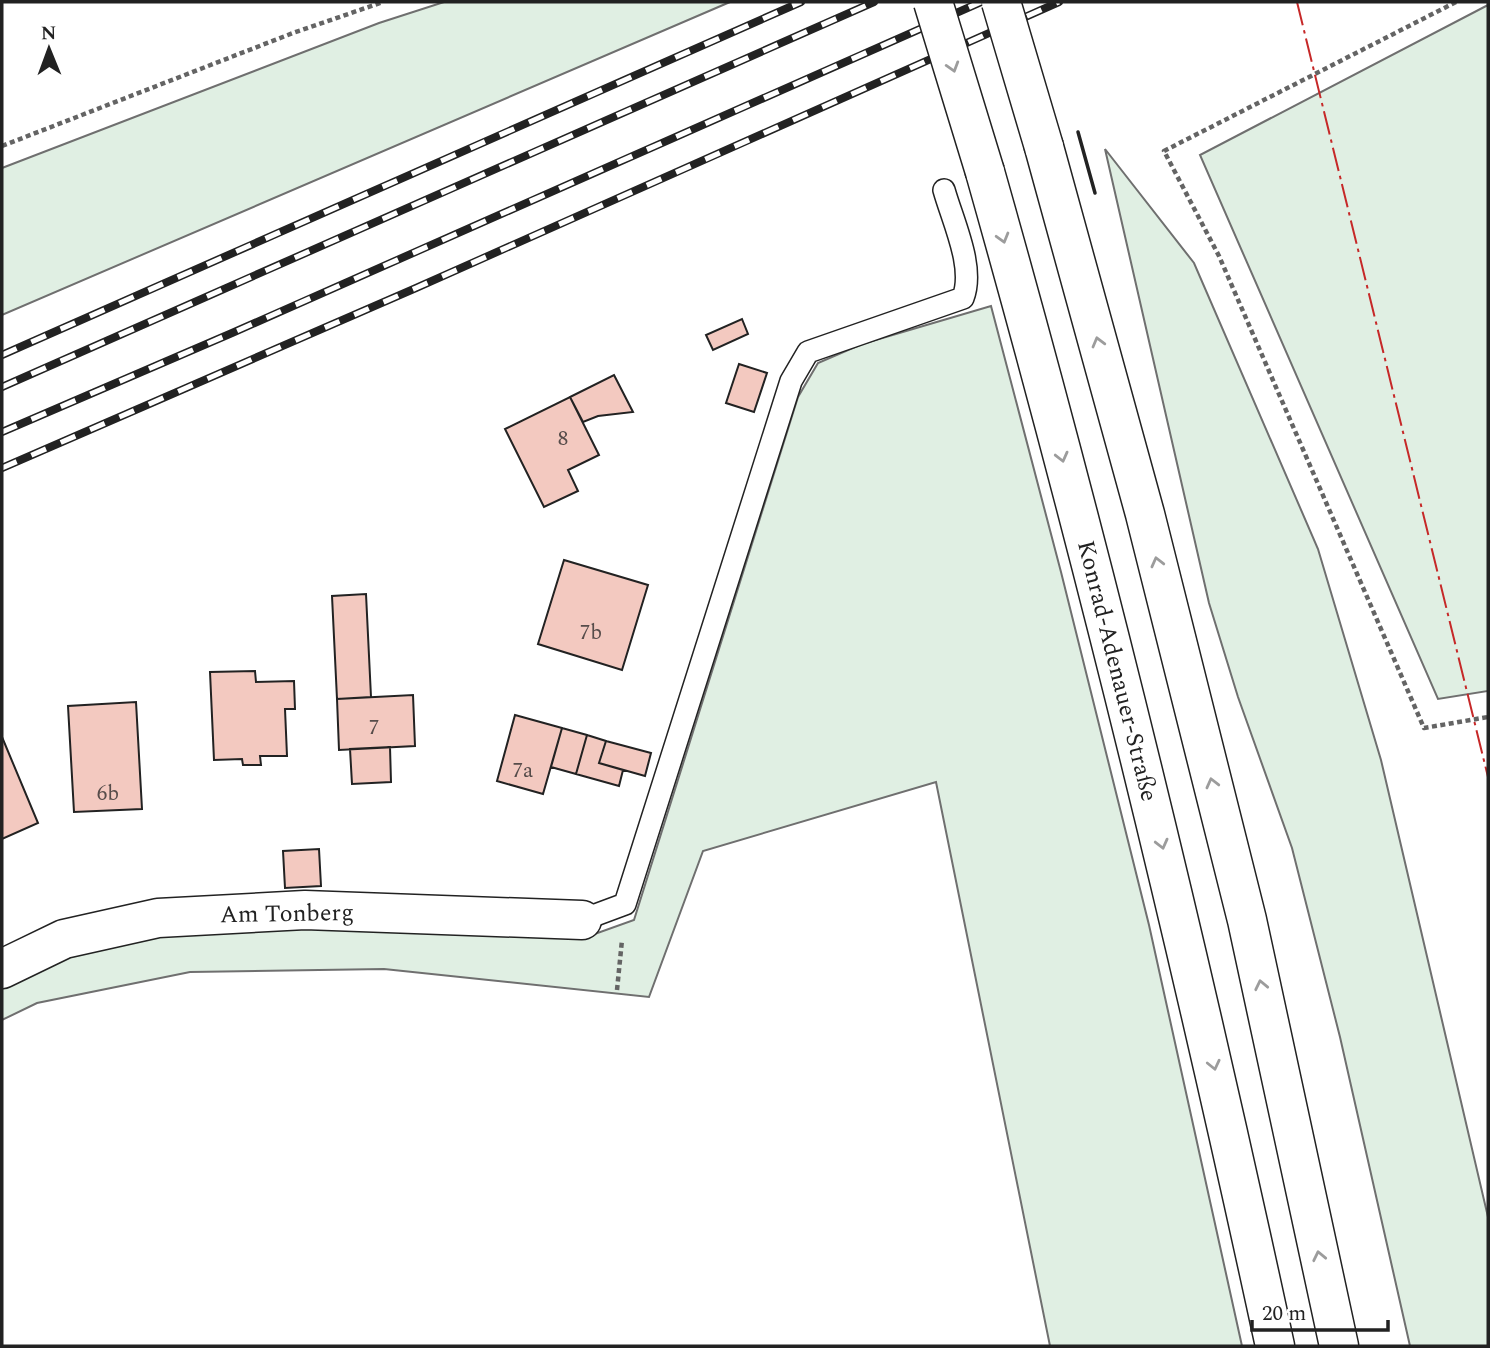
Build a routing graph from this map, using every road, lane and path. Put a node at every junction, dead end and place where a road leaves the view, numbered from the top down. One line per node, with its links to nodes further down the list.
1 (383, 2): 5 (path)
2 (933, 2): 11 (main road, Konrad-Adenauer-Straße, one-way to 11, bridge)
3 (1001, 2): 12 (main road, one-way to 3, bridge)
4 (1456, 2): 7 (path)
5 (2, 146)
6 (944, 190): 8 (lane)
7 (1488, 717)
8 (597, 915): 9 (main road, Am Tonberg); 10 (path)
9 (2, 969)
10 (617, 990)
11 (1275, 1346)
12 (1339, 1346)

